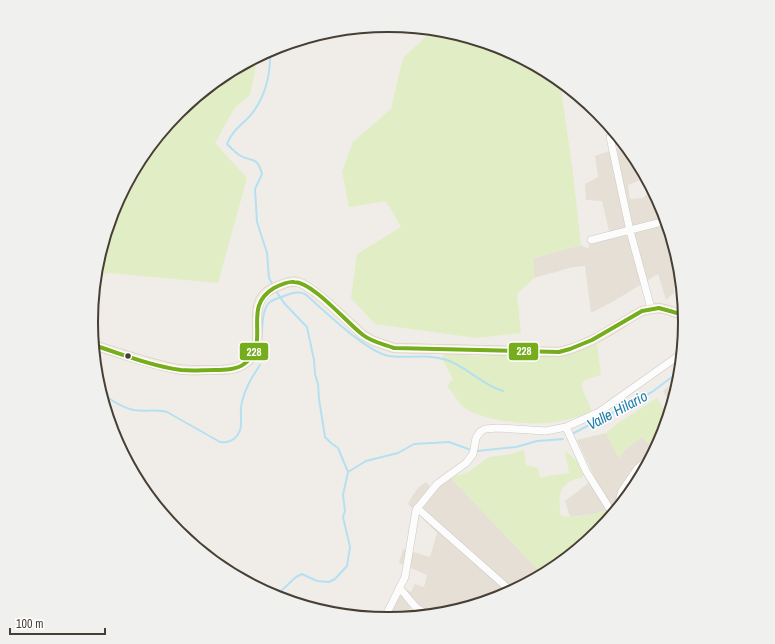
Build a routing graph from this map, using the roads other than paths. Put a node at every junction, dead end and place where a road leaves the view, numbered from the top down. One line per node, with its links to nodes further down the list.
1 (611, 137): 3 (street)
2 (658, 223): 3 (street)
3 (630, 231): 4 (street); 5 (street)
4 (591, 240)
5 (651, 308): 6 (main road); 7 (main road)
6 (678, 313)
7 (99, 347)
8 (675, 358): 9 (street)
9 (566, 427): 12 (street); 13 (street)
10 (639, 468): 11 (street)
11 (621, 495)
12 (417, 508): 14 (street); 15 (street)
13 (610, 509)
14 (506, 586)
15 (399, 588): 16 (street); 17 (street)
16 (420, 610)
17 (387, 612)

